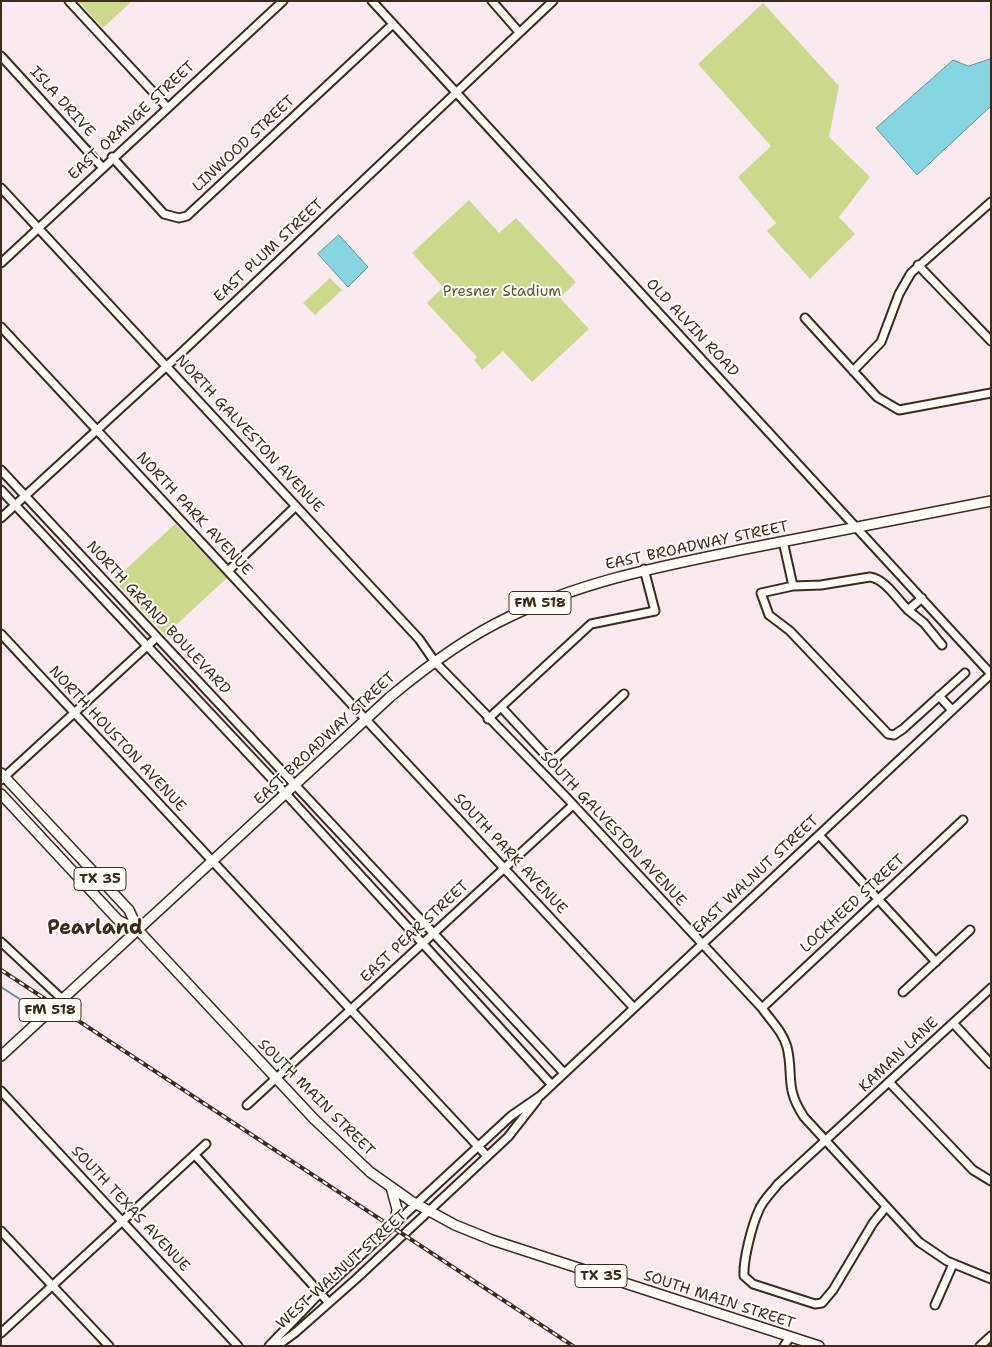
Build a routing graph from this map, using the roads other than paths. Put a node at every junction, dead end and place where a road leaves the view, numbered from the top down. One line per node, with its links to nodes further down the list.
1 (69, 1): 10 (street)
2 (282, 1): 10 (street, EAST ORANGE STREET)
3 (372, 1): 6 (street, OLD ALVIN ROAD)
4 (492, 1): 7 (street)
5 (553, 1): 7 (street, EAST PLUM STREET)
6 (393, 24): 9 (street, OLD ALVIN ROAD); 11 (street, LINWOOD STREET)
7 (519, 32): 9 (street, EAST PLUM STREET)
8 (1, 56): 12 (street, ISLA DRIVE)
9 (457, 92): 21 (street, EAST PLUM STREET); 32 (street, OLD ALVIN ROAD)
10 (167, 107): 11 (street, EAST ORANGE STREET)
11 (112, 157): 12 (street, EAST ORANGE STREET)
12 (102, 167): 15 (street, EAST ORANGE STREET)
13 (1, 188): 15 (street, NORTH GALVESTON AVENUE)
14 (991, 202): 17 (street)
15 (38, 229): 16 (street, EAST ORANGE STREET); 21 (street, NORTH GALVESTON AVENUE)
16 (1, 263)
17 (918, 265): 20 (street); 22 (street)
18 (806, 318): 22 (street)
19 (1, 327): 24 (street, NORTH PARK AVENUE)
20 (991, 342)
21 (167, 366): 24 (street, EAST PLUM STREET); 30 (street, NORTH GALVESTON AVENUE)
22 (853, 371): 23 (street)
23 (991, 393)
24 (97, 431): 27 (street, EAST PLUM STREET); 35 (street, NORTH PARK AVENUE)
25 (1, 470): 27 (street, NORTH GRAND BOULEVARD)
26 (1, 490): 29 (street, NORTH GRAND BOULEVARD)
27 (25, 496): 29 (street, EAST PLUM STREET); 40 (street, NORTH GRAND BOULEVARD)
28 (991, 501): 32 (main road, EAST BROADWAY STREET / FM 518)
29 (15, 505): 31 (street, EAST PLUM STREET); 42 (street, NORTH GRAND BOULEVARD)
30 (296, 506): 35 (street); 43 (street, NORTH GALVESTON AVENUE)
31 (1, 518)
32 (857, 527): 33 (main road, EAST BROADWAY STREET / FM 518); 37 (street, OLD ALVIN ROAD)
33 (783, 541): 34 (main road, EAST BROADWAY STREET / FM 518); 36 (street)
34 (644, 569): 43 (main road, EAST BROADWAY STREET / FM 518); 48 (street)
35 (228, 570): 52 (street, NORTH PARK AVENUE)
36 (793, 586): 38 (street); 47 (street)
37 (922, 598): 38 (street); 45 (street, OLD ALVIN ROAD)
38 (908, 610): 41 (street)
39 (1, 634): 50 (street, NORTH HOUSTON AVENUE)
40 (157, 637): 42 (street); 54 (street, NORTH GRAND BOULEVARD)
41 (942, 645)
42 (147, 646): 50 (street); 56 (street, NORTH GRAND BOULEVARD)
43 (435, 662): 51 (street, SOUTH GALVESTON AVENUE); 52 (main road, EAST BROADWAY STREET / FM 518)
44 (964, 673): 47 (street)
45 (991, 674): 49 (street, EAST WALNUT STREET)
46 (624, 694): 48 (street)
47 (939, 696): 49 (street)
48 (501, 707): 51 (street)
49 (952, 710): 59 (street, EAST WALNUT STREET)
50 (75, 713): 53 (street); 60 (street, NORTH HOUSTON AVENUE)
51 (488, 718): 57 (street, SOUTH GALVESTON AVENUE)
52 (366, 719): 54 (main road, EAST BROADWAY STREET / FM 518); 61 (street, SOUTH PARK AVENUE)
53 (2, 777): 63 (main road, TX 35)
54 (296, 785): 56 (main road, EAST BROADWAY STREET / FM 518); 65 (street, NORTH GRAND BOULEVARD)
55 (1, 794): 63 (main road, TX 35)
56 (286, 794): 60 (main road, EAST BROADWAY STREET / FM 518); 67 (street, NORTH GRAND BOULEVARD)
57 (573, 805): 61 (street, EAST PEAR STREET); 68 (street, SOUTH GALVESTON AVENUE)
58 (963, 820): 62 (street, LOCKHEED STREET)
59 (819, 835): 62 (street); 68 (street, EAST WALNUT STREET)
60 (212, 862): 63 (main road, EAST BROADWAY STREET / FM 518); 75 (street, NORTH HOUSTON AVENUE)
61 (504, 868): 65 (street, EAST PEAR STREET); 73 (street, SOUTH PARK AVENUE)
62 (879, 899): 69 (street); 74 (street, LOCKHEED STREET)
63 (138, 930): 72 (main road, FM 518); 80 (main road, SOUTH MAIN STREET / TX 35)
64 (970, 930): 69 (street)
65 (434, 933): 67 (street, EAST PEAR STREET); 79 (street, NORTH GRAND BOULEVARD)
66 (1, 942): 72 (street)
67 (423, 944): 75 (street, EAST PEAR STREET); 82 (street, NORTH GRAND BOULEVARD)
68 (703, 945): 73 (street, EAST WALNUT STREET); 74 (street, SOUTH GALVESTON AVENUE)
69 (936, 962): 71 (street)
70 (991, 988): 76 (street, KAMAN LANE)
71 (903, 992)
72 (62, 999): 77 (main road, FM 518)
73 (634, 1008): 79 (street, EAST WALNUT STREET)
74 (762, 1008): 86 (street, SOUTH GALVESTON AVENUE)
75 (351, 1010): 80 (street, EAST PEAR STREET); 88 (street, NORTH HOUSTON AVENUE)
76 (952, 1023): 78 (street); 81 (street, KAMAN LANE)
77 (1, 1056)
78 (991, 1064)
79 (564, 1073): 82 (street, EAST WALNUT STREET)
80 (276, 1079): 85 (street, EAST PEAR STREET); 92 (main road, SOUTH MAIN STREET / TX 35)
81 (889, 1082): 86 (street, KAMAN LANE); 91 (street)
82 (552, 1084): 84 (street, EAST WALNUT STREET)
83 (1, 1091): 96 (street, SOUTH TEXAS AVENUE)
84 (540, 1096): 88 (street, EAST WALNUT STREET); 90 (street, EAST WALNUT STREET)
85 (247, 1105)
86 (826, 1142): 94 (street, SOUTH GALVESTON AVENUE); 94 (street, KAMAN LANE)
87 (206, 1144): 89 (street)
88 (478, 1147): 90 (street, NORTH HOUSTON AVENUE); 93 (street, EAST WALNUT STREET)
89 (195, 1155): 96 (street); 102 (street)
90 (487, 1156): 95 (street, EAST WALNUT STREET)
91 (991, 1181)
92 (391, 1187): 93 (main road, SOUTH MAIN STREET / TX 35); 97 (main road)
93 (417, 1204): 95 (main road, SOUTH MAIN STREET / TX 35); 97 (street, WEST WALNUT STREET)
94 (886, 1207): 99 (street, SOUTH GALVESTON AVENUE)
95 (430, 1211): 103 (street, WEST WALNUT STREET); 107 (main road, SOUTH MAIN STREET / TX 35)
96 (122, 1222): 101 (street); 110 (street, SOUTH TEXAS AVENUE)
97 (395, 1224): 102 (street, WEST WALNUT STREET)
98 (1, 1231): 101 (street)
99 (953, 1264): 100 (street, SOUTH GALVESTON AVENUE); 104 (street)
100 (991, 1279)
101 (53, 1286): 105 (street); 109 (street)
102 (320, 1293): 103 (street); 108 (street, WEST WALNUT STREET)
103 (329, 1303): 108 (street, WEST WALNUT STREET)
104 (935, 1305)
105 (1, 1333)
106 (991, 1336): 113 (street)
107 (790, 1337): 111 (street); 112 (main road, SOUTH MAIN STREET / TX 35)
108 (269, 1345)
109 (109, 1346)
110 (238, 1346)
111 (784, 1346)
112 (819, 1346)
113 (980, 1346)

